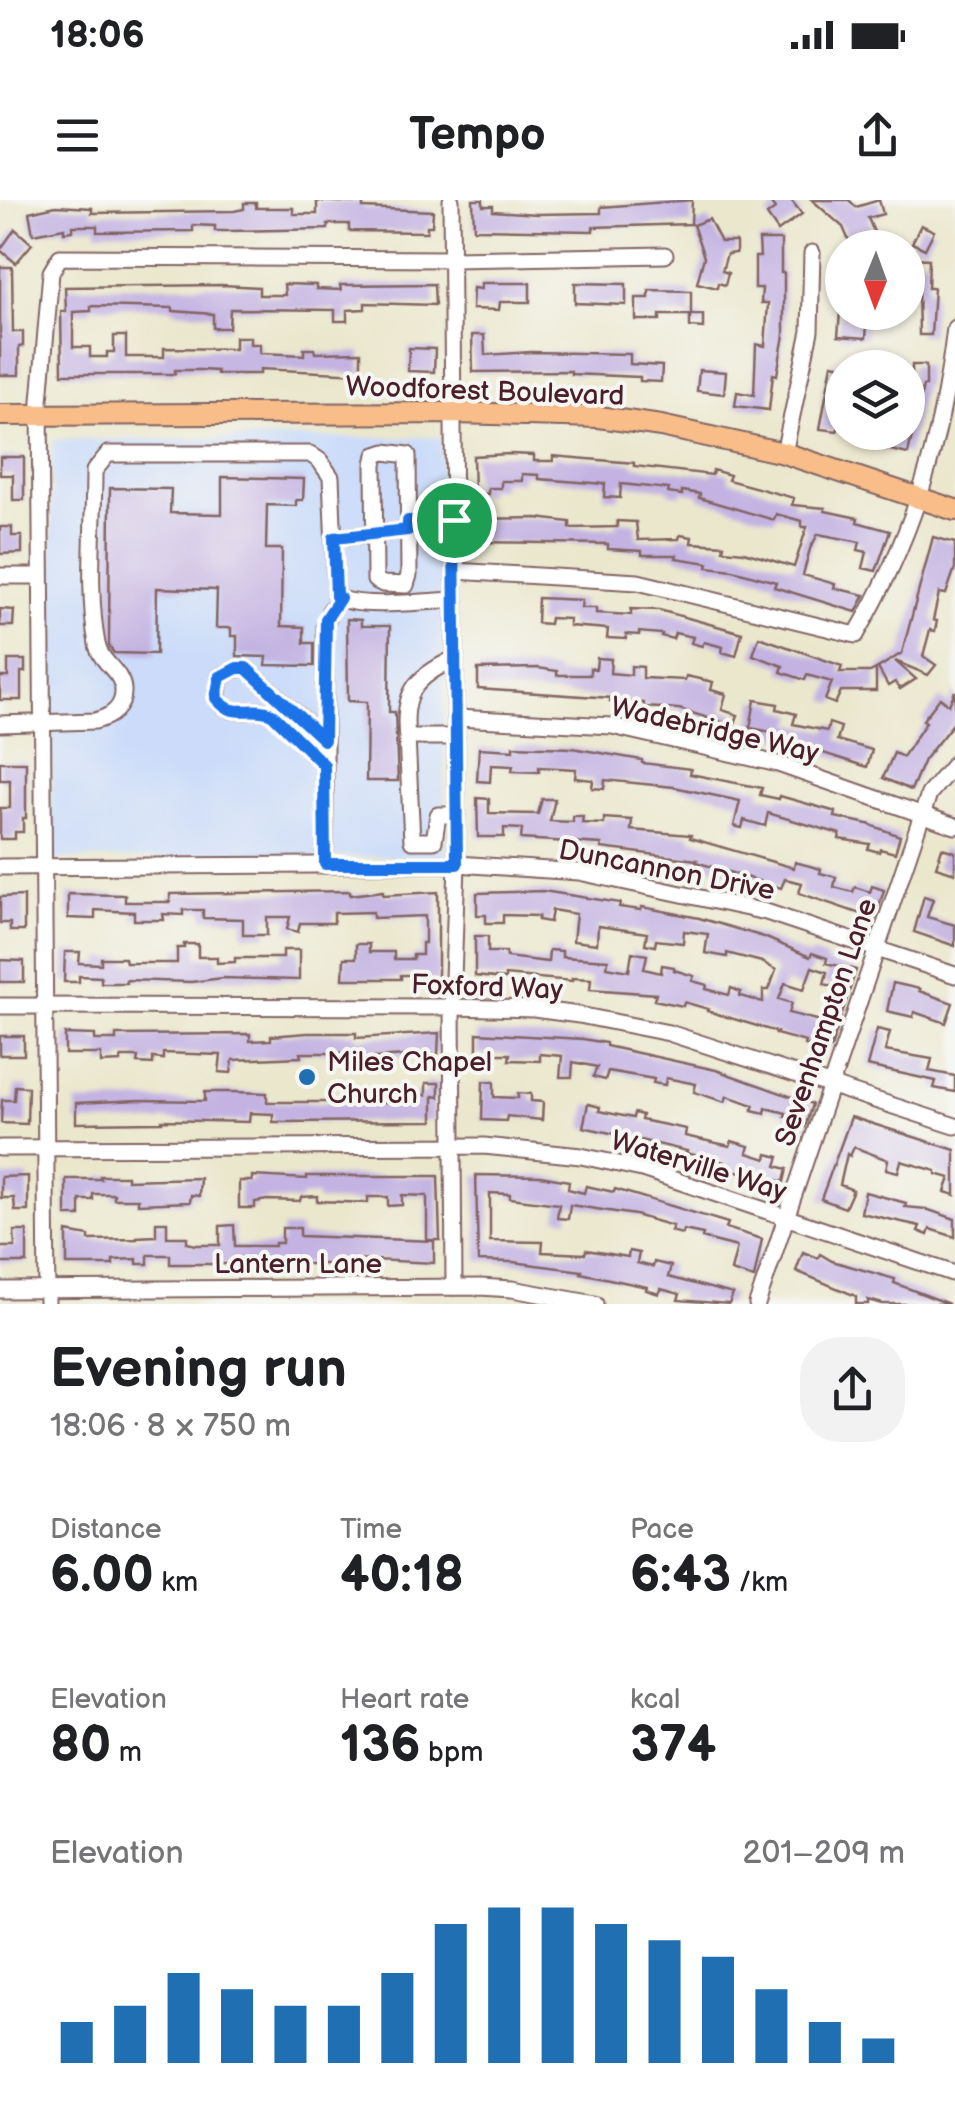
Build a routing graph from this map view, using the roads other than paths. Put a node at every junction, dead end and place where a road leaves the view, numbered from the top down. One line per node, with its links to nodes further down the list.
1 (451, 200): 4 (street)
2 (812, 253): 9 (street)
3 (665, 255): 4 (street)
4 (452, 259): 6 (street); 8 (street)
5 (955, 328): 10 (street)
6 (454, 413): 8 (main road, Woodforest Boulevard); 9 (main road, Woodforest Boulevard); 12 (street)
7 (0, 415): 8 (main road, Woodforest Boulevard)
8 (40, 415): 18 (street)
9 (784, 453): 10 (main road, Woodforest Boulevard)
10 (921, 498): 11 (main road, Woodforest Boulevard); 16 (street)
11 (955, 510)
12 (454, 520): 13 (street); 16 (street)
13 (408, 526): 14 (street); 14 (street); 14 (street)
14 (375, 532): 15 (street)
15 (334, 538): 19 (street); 24 (street)
16 (455, 570): 20 (street)
17 (0, 576): 18 (street)
18 (39, 576): 24 (street)
19 (340, 598): 20 (street); 27 (street)
20 (455, 600): 21 (street)
21 (454, 659): 22 (street); 26 (street)
22 (456, 718): 25 (street); 30 (street, Wadebridge Way)
23 (0, 724): 24 (street)
24 (40, 724): 36 (street)
25 (456, 737): 26 (street); 31 (street)
26 (406, 738): 31 (street)
27 (324, 740): 29 (street); 29 (street)
28 (955, 763): 30 (street, Sevenhampton Lane)
29 (324, 765): 33 (street)
30 (922, 815): 32 (street, Wadebridge Way); 37 (street, Sevenhampton Lane)
31 (456, 816): 34 (street)
32 (955, 826)
33 (325, 864): 34 (street, Duncannon Drive); 36 (street, Duncannon Drive)
34 (457, 864): 37 (street, Duncannon Drive); 41 (street)
35 (0, 867): 36 (street, Duncannon Drive)
36 (42, 867): 40 (street)
37 (876, 948): 38 (street, Duncannon Drive); 42 (street, Sevenhampton Lane)
38 (955, 975)
39 (0, 1006): 40 (street, Foxford Way)
40 (43, 1006): 41 (street, Foxford Way); 46 (street)
41 (452, 1007): 42 (street, Foxford Way); 44 (street)
42 (831, 1084): 43 (street, Foxford Way); 47 (street, Sevenhampton Lane)
43 (955, 1126)
44 (453, 1147): 46 (street, Waterville Way); 47 (street, Waterville Way); 49 (street)
45 (0, 1148): 46 (street, Waterville Way)
46 (44, 1148): 51 (street)
47 (785, 1217): 48 (street, Waterville Way); 53 (street, Sevenhampton Lane)
48 (955, 1274)
49 (454, 1287): 51 (street, Lantern Lane); 52 (street, Lantern Lane)
50 (0, 1290): 51 (street, Lantern Lane)
51 (47, 1297)
52 (595, 1304)
53 (757, 1304)

